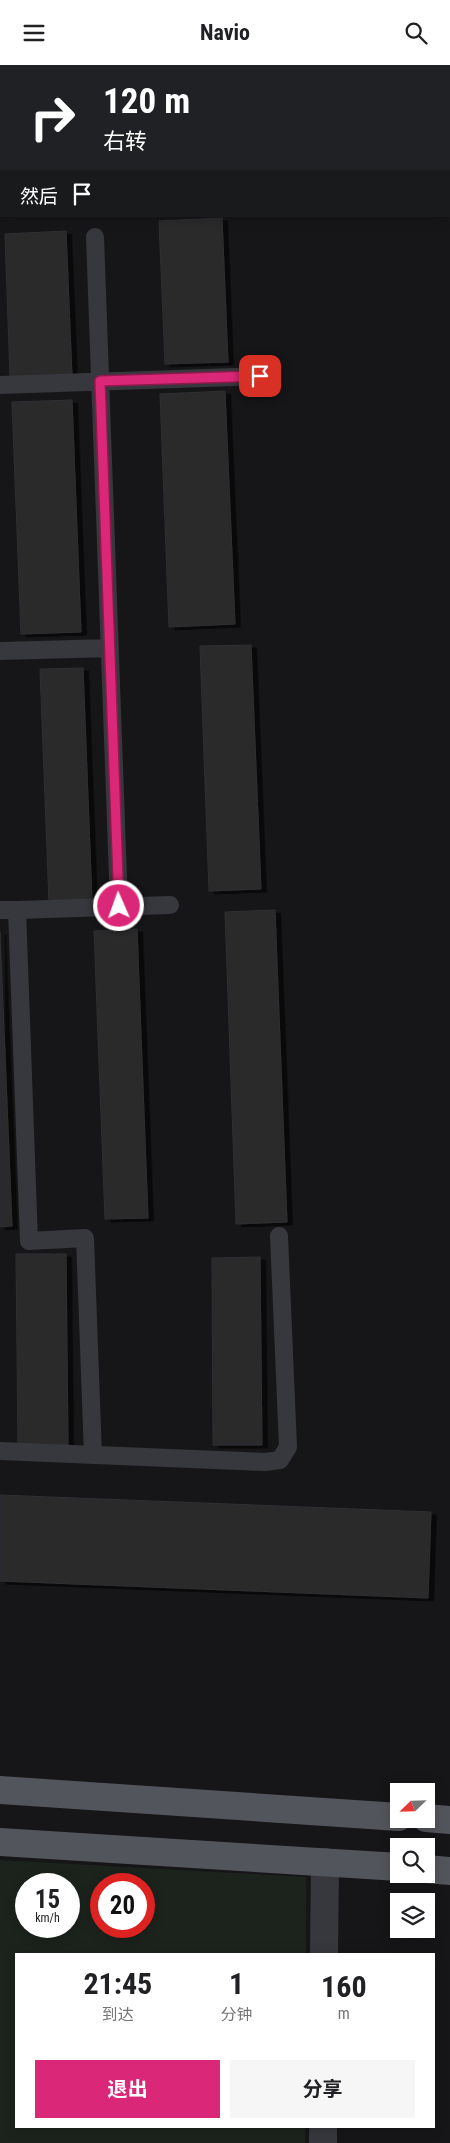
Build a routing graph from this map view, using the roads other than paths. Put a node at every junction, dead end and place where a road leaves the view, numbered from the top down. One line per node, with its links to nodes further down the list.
1 (95, 237): 3 (lane)
2 (260, 376): 3 (lane)
3 (100, 381): 4 (lane); 5 (lane)
4 (0, 385)
5 (110, 648): 6 (lane); 8 (lane)
6 (0, 651)
7 (170, 905): 8 (lane)
8 (119, 906): 9 (lane)
9 (9, 910): 12 (lane)
10 (279, 1236): 12 (lane)
11 (0, 1451): 12 (lane)
12 (93, 1455)
13 (0, 1790): 14 (main road)
14 (390, 1816)
15 (435, 1819): 16 (main road)
16 (450, 1820)
17 (0, 1842): 18 (main road)
18 (325, 1861): 19 (main road); 22 (street)
19 (390, 1866)
20 (435, 1870): 21 (main road)
21 (450, 1871)
22 (324, 1953)
23 (323, 2128): 24 (street)
24 (323, 2143)

